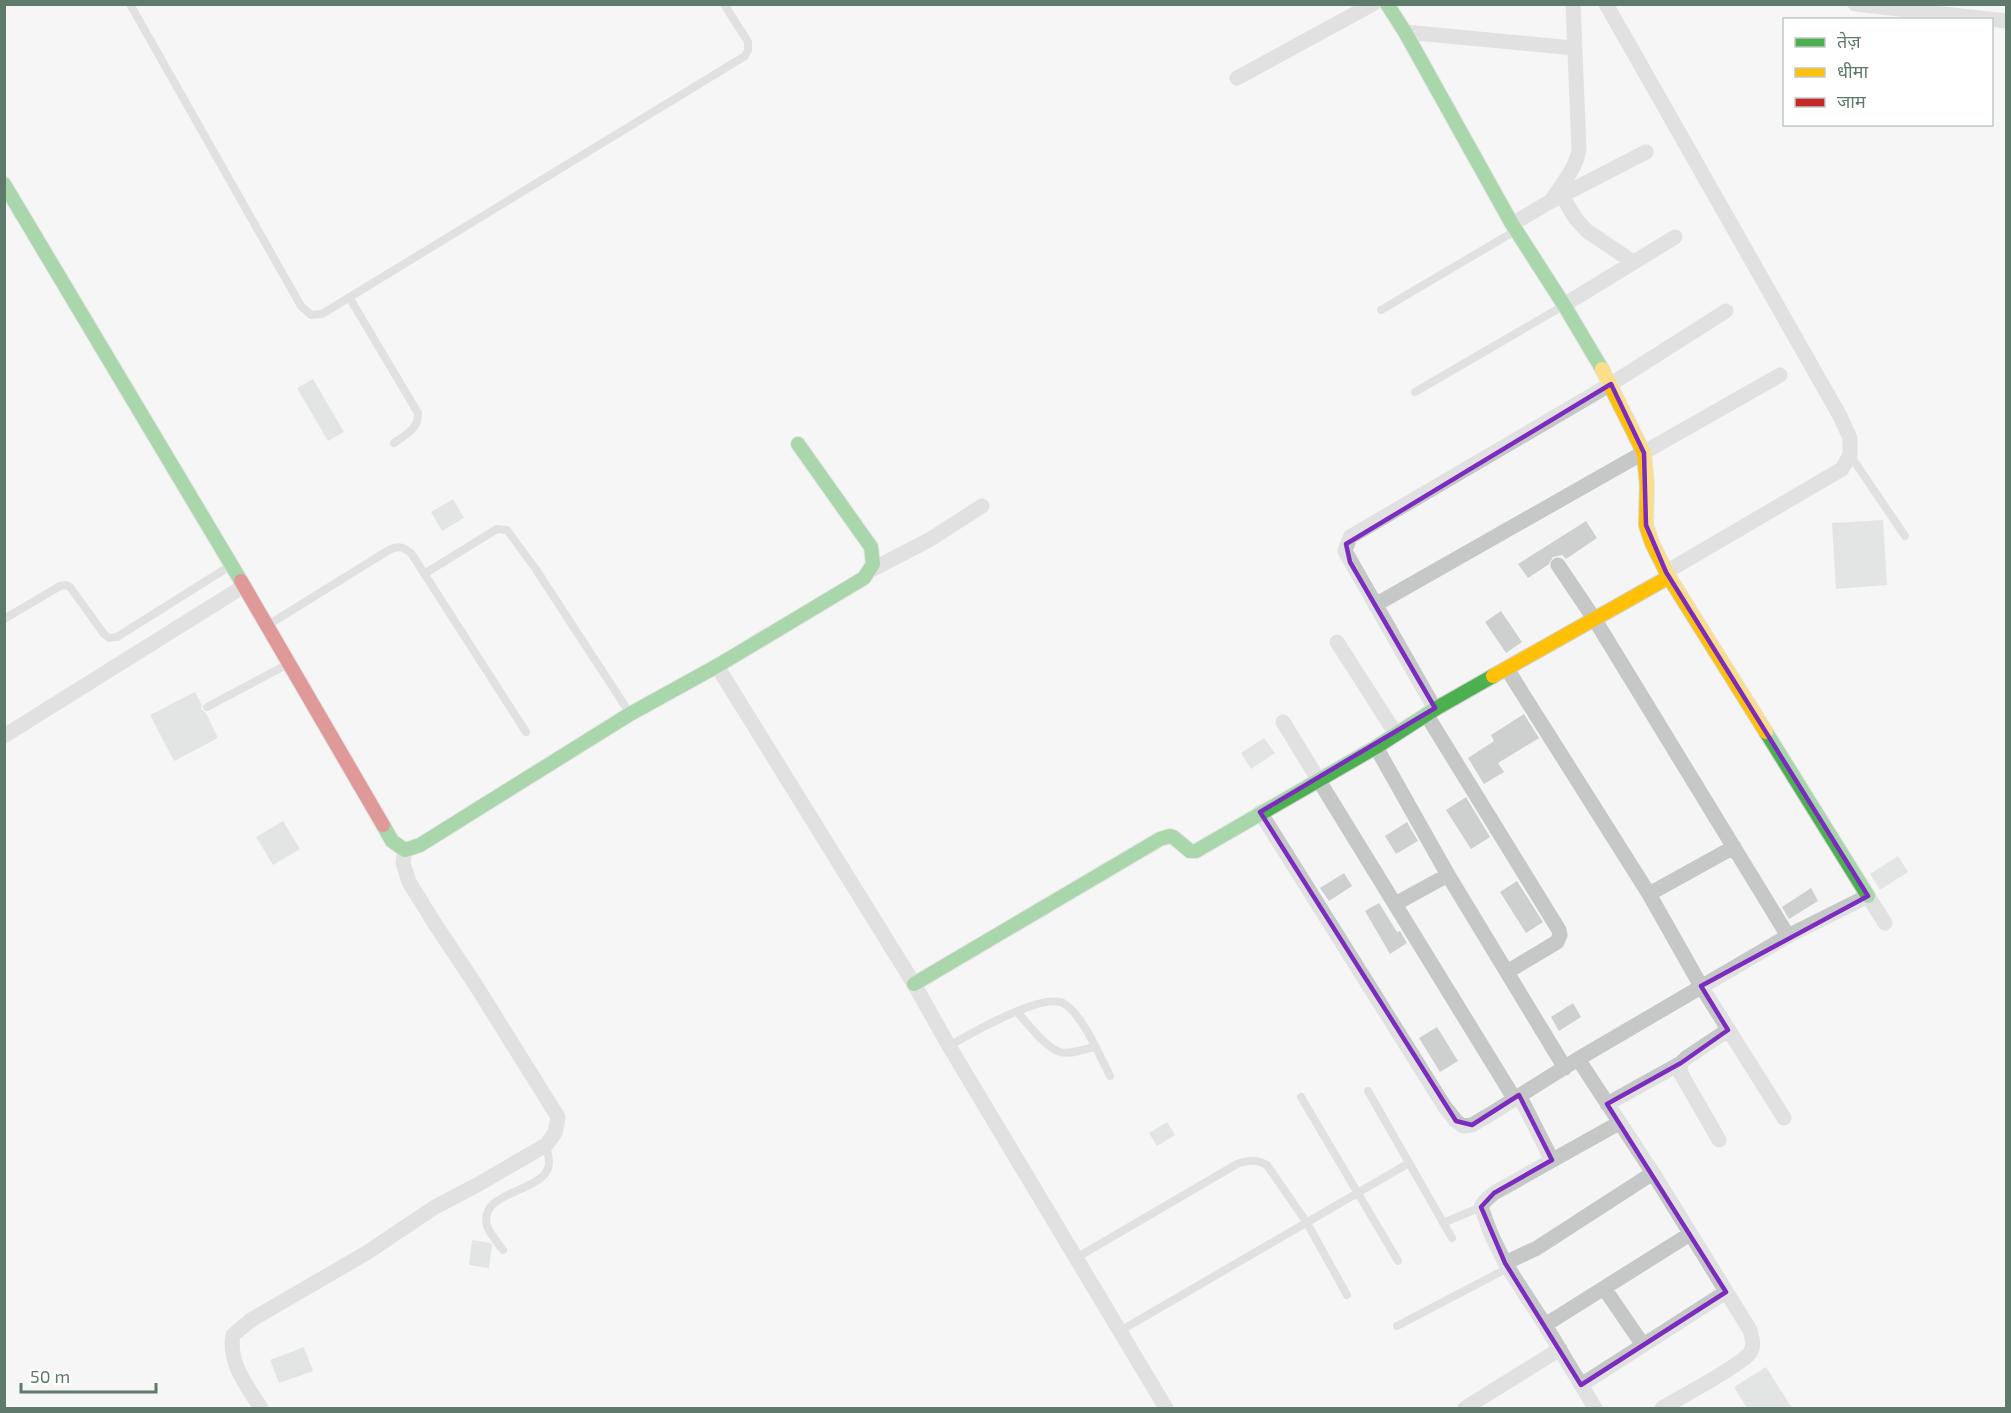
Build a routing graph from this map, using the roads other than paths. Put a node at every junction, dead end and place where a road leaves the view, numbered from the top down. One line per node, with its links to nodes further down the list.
1 (130, 4): 18 (lane)
2 (724, 4): 18 (lane)
3 (1373, 4): 11 (street)
4 (1387, 4): 9 (street)
5 (1573, 4): 10 (street)
6 (1606, 4): 28 (street)
7 (1860, 5): 8 (street)
8 (1979, 18)
9 (1405, 32): 10 (street); 15 (street)
10 (1574, 48): 14 (street)
11 (1237, 78)
12 (1646, 152): 14 (street)
13 (4, 184): 31 (street)
14 (1557, 198): 15 (street); 17 (street)
15 (1514, 227): 19 (street); 20 (lane)
16 (1675, 237): 17 (street)
17 (1633, 262): 19 (street)
18 (348, 297): 25 (lane)
19 (1564, 305): 23 (street); 24 (lane)
20 (1380, 310)
21 (1726, 311): 23 (street)
22 (1780, 375): 27 (street)
23 (1611, 384): 27 (street); 37 (street)
24 (1415, 392)
25 (394, 443)
26 (798, 444): 33 (street)
27 (1644, 453): 35 (street); 37 (street)
28 (1850, 456): 30 (lane); 35 (street)
29 (982, 506): 33 (street)
30 (1905, 536)
31 (232, 565): 36 (street); 38 (lane)
32 (1558, 565): 39 (street)
33 (873, 569): 43 (street)
34 (424, 574): 40 (lane); 47 (lane); 49 (lane)
35 (1667, 574): 39 (street); 59 (street)
36 (244, 586): 40 (street); 51 (street)
37 (1375, 605): 46 (street)
38 (4, 619)
39 (1595, 620): 44 (street); 55 (street)
40 (267, 625): 42 (street)
41 (1337, 642): 50 (street)
42 (289, 663): 45 (lane); 56 (street)
43 (717, 666): 47 (street); 64 (street)
44 (1507, 669): 46 (street); 58 (street)
45 (207, 706)
46 (1430, 711): 50 (street); 63 (street)
47 (630, 714): 56 (street)
48 (1283, 722): 53 (street)
49 (526, 732)
50 (1396, 734): 52 (street)
51 (4, 736)
52 (1376, 747): 53 (street); 57 (street)
53 (1319, 781): 54 (street); 60 (street)
54 (1260, 812): 64 (street); 75 (street)
55 (1734, 847): 58 (street); 62 (street)
56 (405, 850): 80 (street)
57 (1448, 875): 60 (street); 63 (street)
58 (1649, 894): 65 (street)
59 (1868, 896): 61 (street); 62 (street)
60 (1395, 904): 75 (street)
61 (1885, 922)
62 (1788, 936): 65 (street)
63 (1507, 972): 70 (street)
64 (914, 984): 68 (street)
65 (1701, 987): 67 (street); 70 (street)
66 (1017, 1012): 68 (lane); 69 (lane); 69 (lane)
67 (1728, 1030): 71 (street); 77 (street)
68 (949, 1046): 91 (street)
69 (1094, 1047): 72 (lane)
70 (1571, 1063): 75 (street); 76 (street)
71 (1682, 1063): 76 (street); 79 (street)
72 (1110, 1076)
73 (1368, 1091): 82 (lane)
74 (1301, 1096): 84 (lane)
75 (1517, 1097): 81 (street)
76 (1607, 1104): 78 (street)
77 (1784, 1118)
78 (1619, 1123): 81 (street); 83 (street)
79 (1719, 1140)
80 (546, 1145): 90 (lane); 104 (street)
81 (1552, 1160): 85 (street)
82 (1409, 1163): 84 (lane); 87 (lane)
83 (1653, 1173): 88 (street); 93 (street)
84 (1358, 1193): 86 (lane); 92 (lane)
85 (1481, 1207): 87 (lane); 93 (street)
86 (1307, 1223): 91 (lane); 96 (lane); 99 (lane)
87 (1443, 1223): 89 (lane)
88 (1690, 1234): 94 (street); 95 (street)
89 (1452, 1238)
90 (503, 1250)
91 (1076, 1258): 99 (street)
92 (1398, 1261)
93 (1506, 1265): 97 (street); 98 (lane)
94 (1604, 1288): 97 (street); 100 (street)
95 (1726, 1292): 100 (street); 103 (street)
96 (1347, 1295)
97 (1545, 1325): 101 (street)
98 (1397, 1326)
99 (1120, 1331): 105 (street)
100 (1643, 1345): 102 (street)
101 (1560, 1349): 102 (street); 106 (street)
102 (1581, 1385): 107 (street)
103 (1680, 1404): 108 (street)
104 (261, 1408)
105 (1166, 1408)
106 (1464, 1408)
107 (1594, 1408)
108 (1662, 1408)

